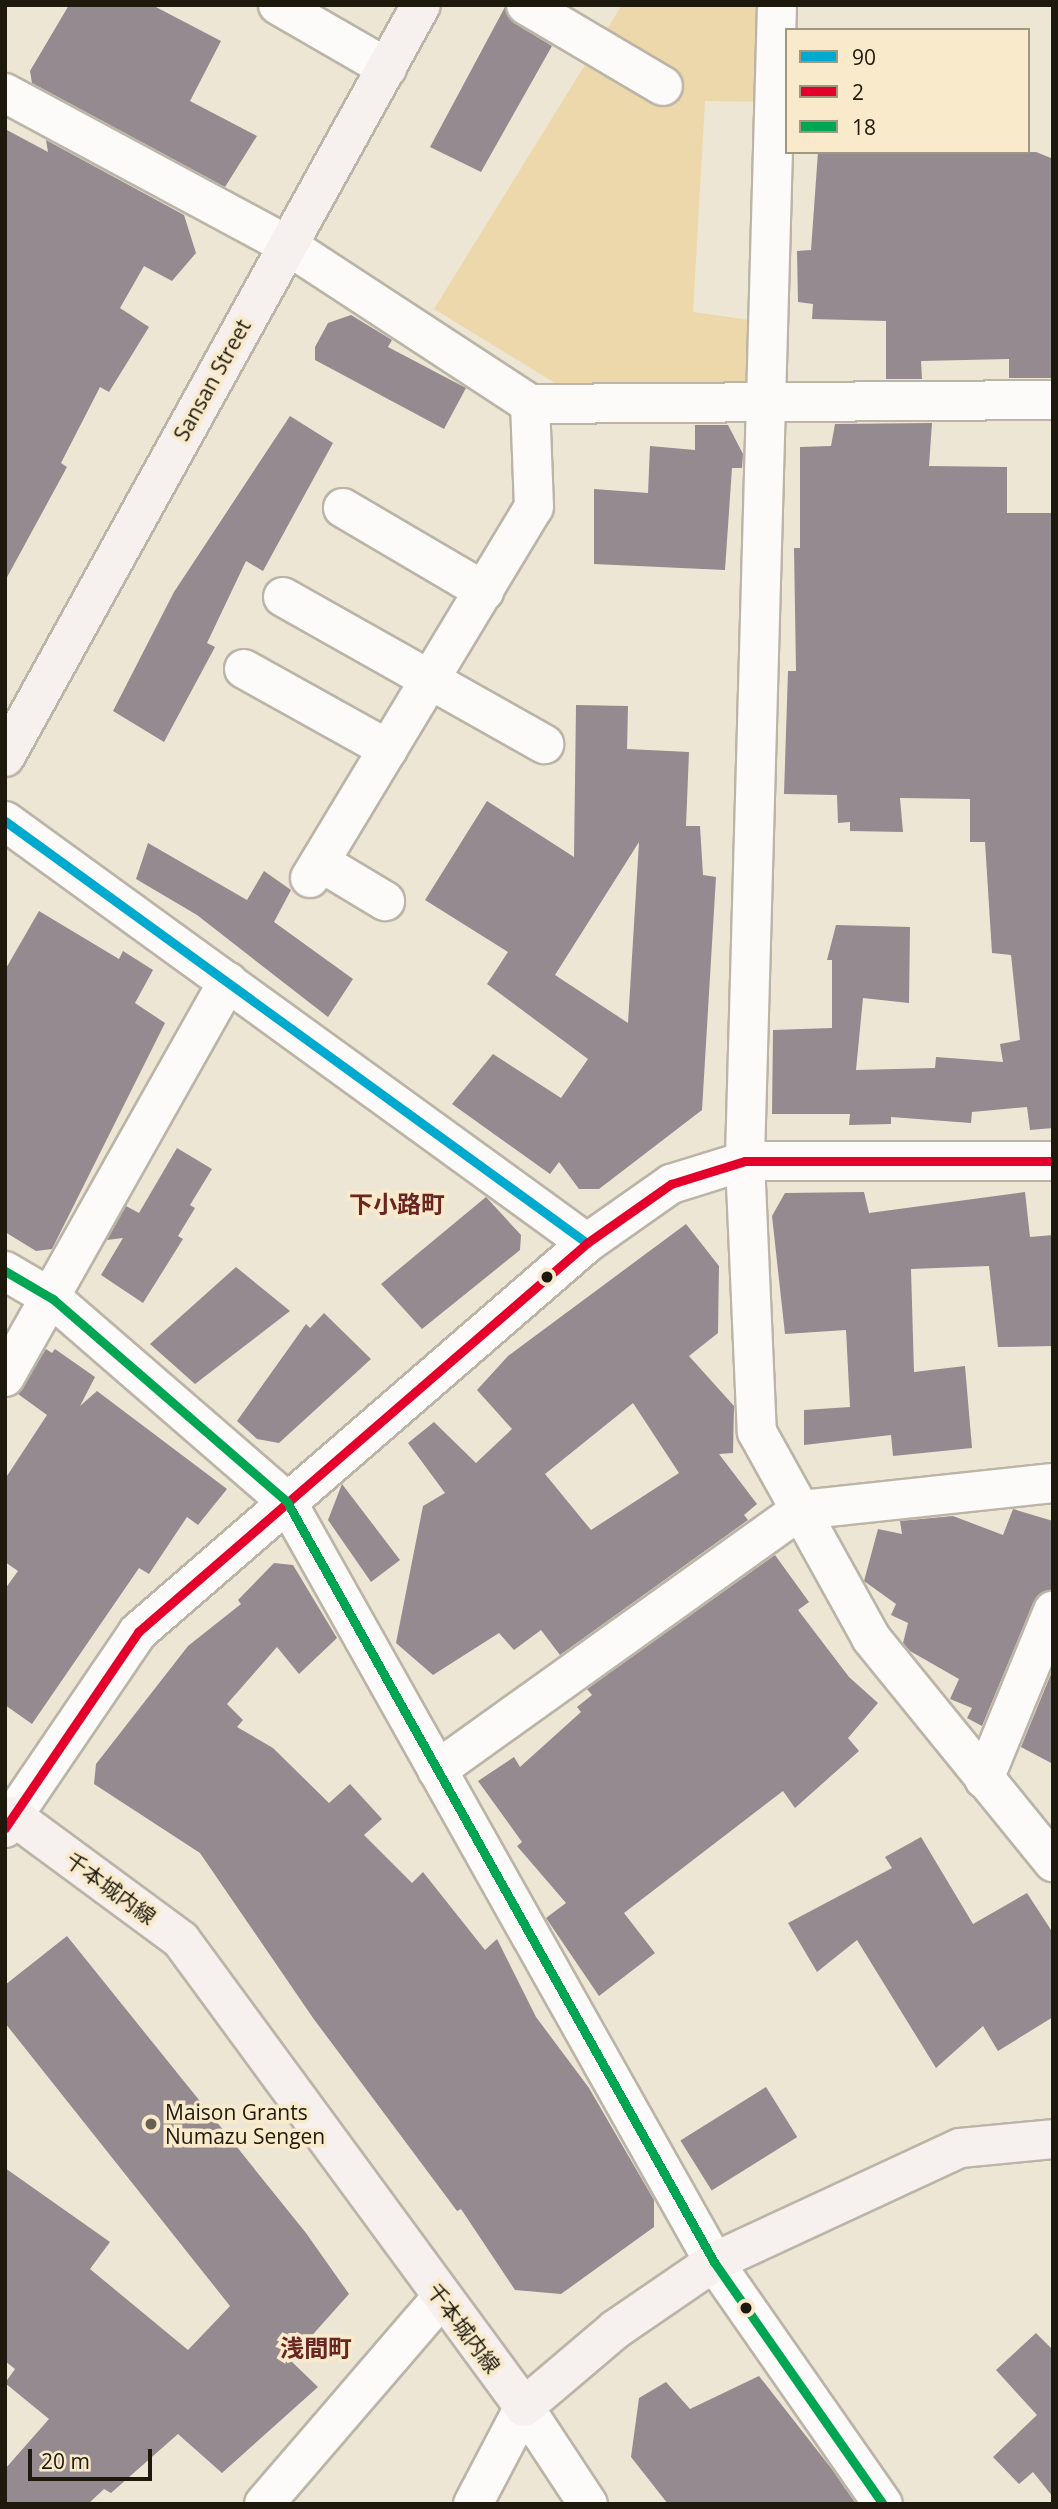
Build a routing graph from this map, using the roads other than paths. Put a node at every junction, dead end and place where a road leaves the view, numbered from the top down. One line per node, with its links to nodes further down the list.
1 (278, 5): 5 (street)
2 (421, 5): 5 (main road, Sansan Street)
3 (526, 5): 6 (street)
4 (777, 5): 9 (street)
5 (387, 68): 8 (main road, Sansan Street)
6 (663, 86)
7 (5, 93): 8 (street)
8 (287, 245): 11 (street); 19 (main road, Sansan Street)
9 (766, 400): 10 (street); 11 (street); 23 (street)
10 (1053, 400)
11 (530, 404): 13 (street)
12 (343, 508): 13 (street)
13 (484, 591): 16 (street)
14 (283, 597): 16 (street)
15 (244, 668): 18 (street)
16 (430, 679): 17 (street); 18 (street)
17 (544, 744)
18 (388, 749): 21 (street)
19 (5, 757)
20 (5, 821): 22 (street)
21 (385, 901)
22 (228, 982): 25 (street); 27 (street)
23 (745, 1161): 24 (street); 25 (street); 31 (street)
24 (1053, 1161)
25 (587, 1243): 30 (street)
26 (5, 1271): 27 (street)
27 (53, 1299): 28 (street); 30 (street)
28 (5, 1377)
29 (1053, 1483): 31 (street)
30 (287, 1502): 33 (street); 35 (street)
31 (800, 1510): 33 (street); 34 (street)
32 (1053, 1611): 34 (street)
33 (437, 1770): 38 (street)
34 (985, 1779): 36 (street)
35 (8, 1818): 39 (main road, 千本城内線)
36 (1053, 1862)
37 (1053, 2139): 38 (main road)
38 (713, 2262): 40 (main road); 44 (street)
39 (441, 2298): 40 (main road, 千本城内線); 41 (street)
40 (524, 2407): 42 (street); 43 (street)
41 (264, 2504)
42 (472, 2504)
43 (588, 2504)
44 (883, 2504)

